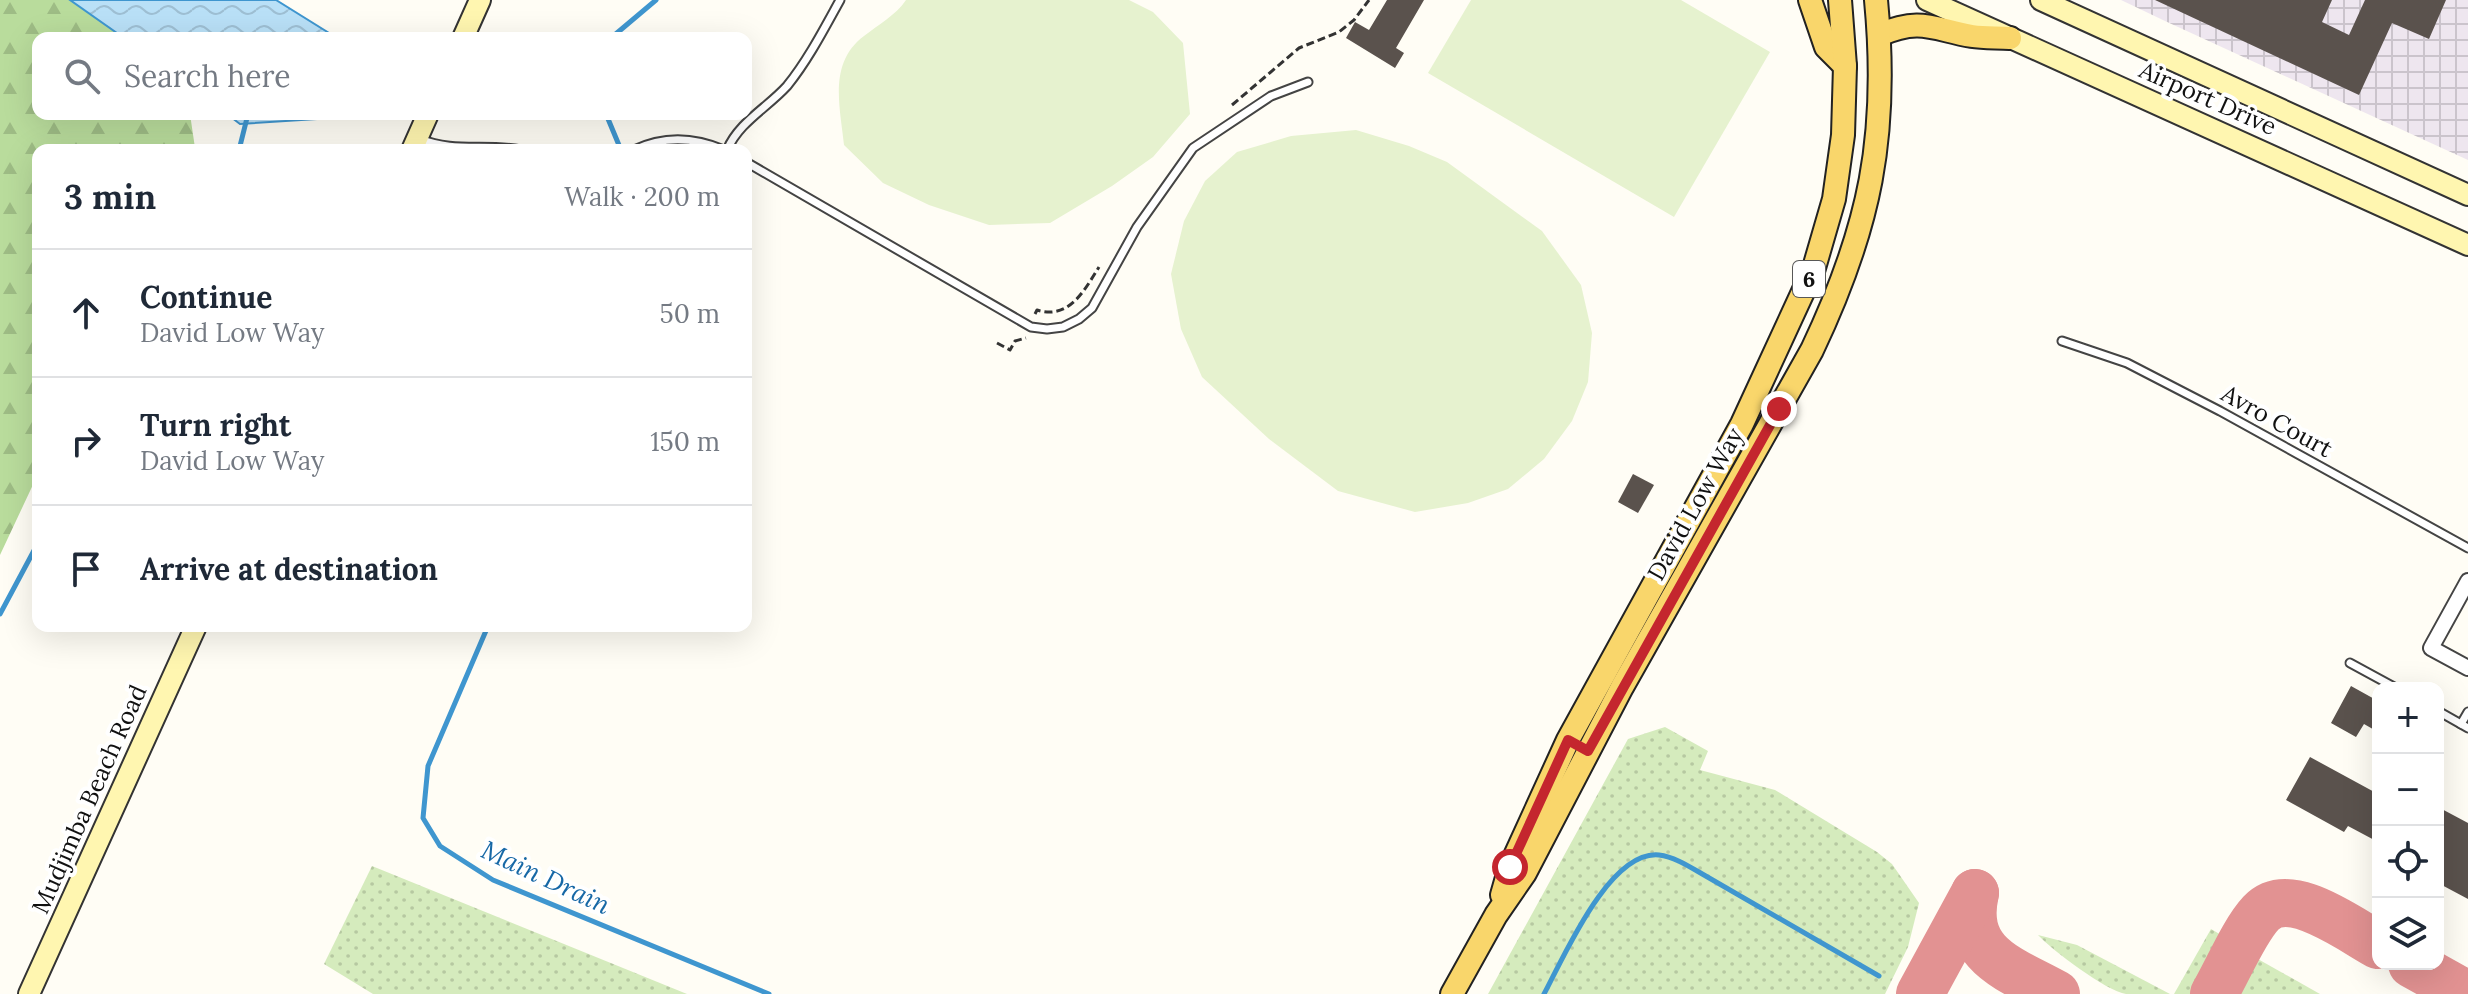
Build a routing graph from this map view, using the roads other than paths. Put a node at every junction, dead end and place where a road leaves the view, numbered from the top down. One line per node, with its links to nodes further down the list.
1 (480, 0): 8 (street)
2 (840, 0): 13 (lane)
3 (1810, 0): 11 (main road)
4 (1840, 0): 11 (main road, David Low Way)
5 (1876, 0): 9 (main road, David Low Way / 6)
6 (1927, 0): 10 (street, Airport Drive)
7 (2041, 0): 21 (street, Airport Drive)
8 (466, 32)
9 (1879, 35): 10 (main road); 34 (main road, David Low Way / 6)
10 (2010, 38): 22 (street, Airport Drive)
11 (1845, 66): 33 (main road, David Low Way / 6)
12 (1308, 82): 20 (lane)
13 (752, 118)
14 (425, 120): 16 (street)
15 (750, 120): 19 (lane)
16 (415, 144)
17 (647, 144): 18 (lane)
18 (711, 144)
19 (729, 144)
20 (752, 165)
21 (2468, 195)
22 (2468, 245)
23 (2062, 341): 24 (lane, Avro Court)
24 (2468, 548)
25 (2468, 581): 28 (street)
26 (193, 632): 36 (street, Mudjimba Beach Road)
27 (2350, 663): 29 (lane)
28 (2468, 668)
29 (2385, 682)
30 (2468, 712): 32 (lane)
31 (2444, 714): 32 (lane)
32 (2464, 726)
33 (1568, 740): 34 (main road); 35 (main road, David Low Way / 6)
34 (1588, 751): 35 (main road, David Low Way / 6)
35 (1496, 915): 37 (main road, David Low Way / 6)
36 (29, 994)
37 (1452, 994)

